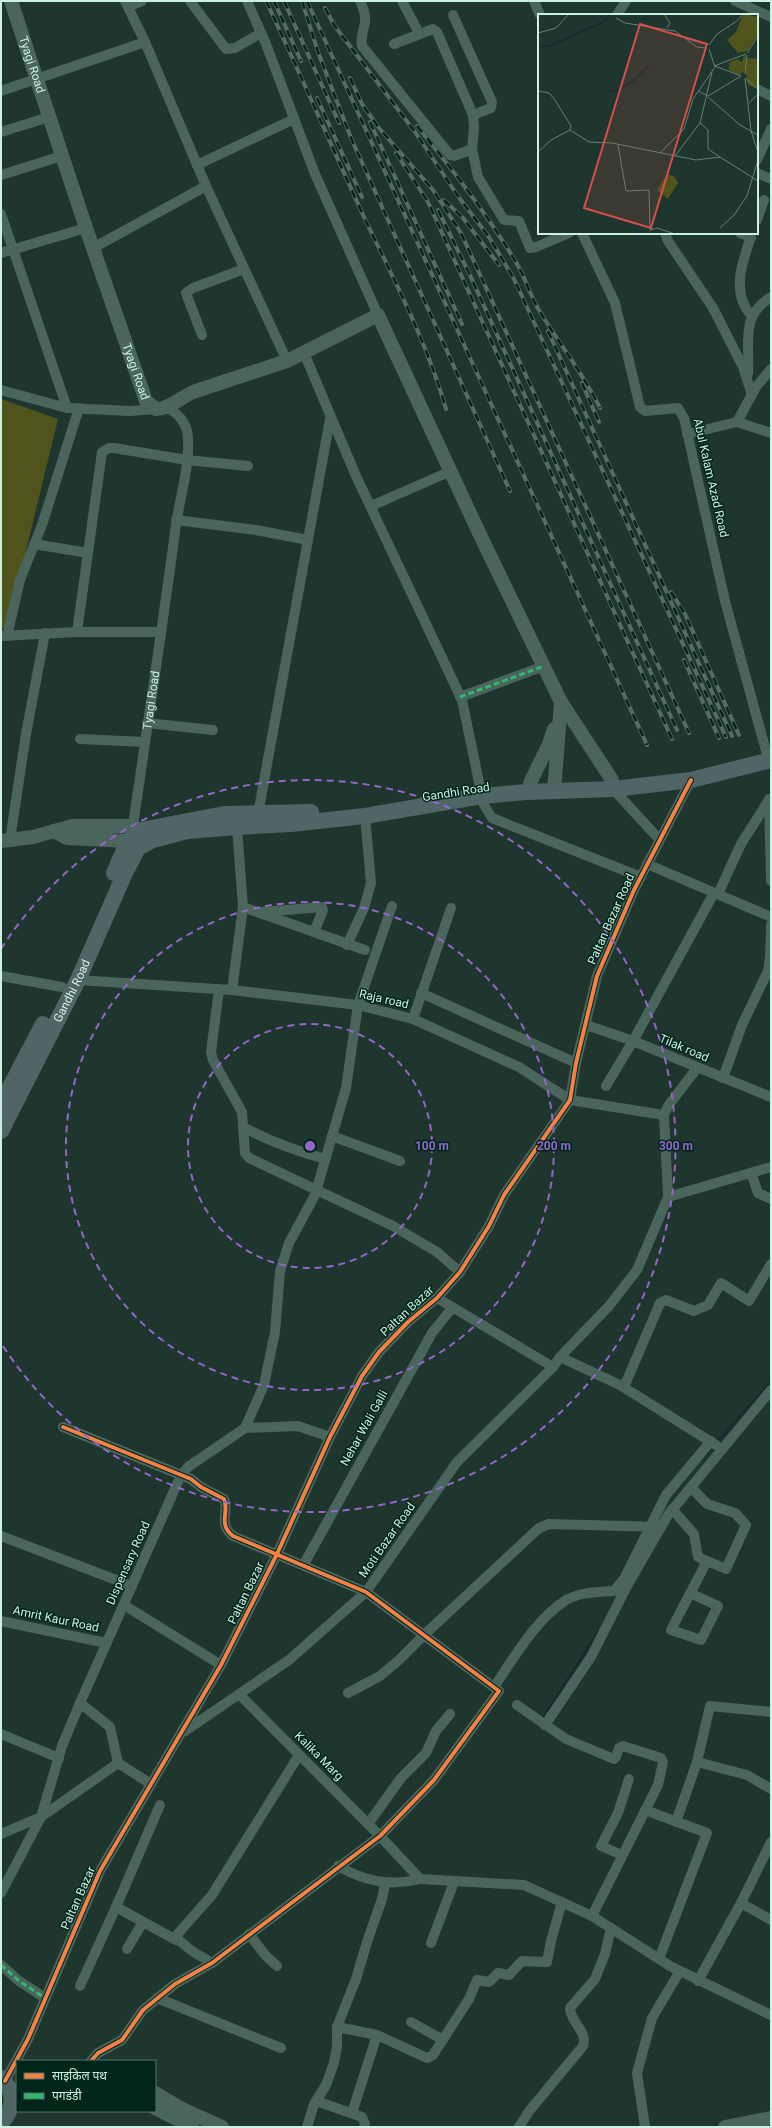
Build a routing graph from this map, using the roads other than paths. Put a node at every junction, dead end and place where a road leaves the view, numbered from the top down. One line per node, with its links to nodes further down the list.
1 (11, 1): 19 (street, Tyagi Road)
2 (142, 1): 10 (street)
3 (190, 1): 16 (street)
4 (247, 1): 16 (street)
5 (360, 1): 28 (street)
6 (402, 1): 15 (street)
7 (626, 1): 12 (street)
8 (735, 1): 14 (street)
9 (536, 2): 11 (street)
10 (127, 4): 17 (street)
11 (540, 14)
12 (618, 14)
13 (453, 16): 23 (street)
14 (771, 17)
15 (419, 33): 18 (street); 23 (street)
16 (261, 34): 25 (street)
17 (145, 42): 19 (street); 31 (street)
18 (394, 44)
19 (36, 80): 21 (street); 24 (street, Tyagi Road)
20 (758, 90): 22 (street)
21 (1, 91)
22 (771, 96)
23 (473, 115): 28 (street)
24 (49, 117): 27 (street); 30 (street, Tyagi Road)
25 (294, 119): 31 (street); 50 (street)
26 (771, 129): 29 (street)
27 (1, 132)
28 (472, 149): 40 (street)
29 (762, 153)
30 (62, 156): 33 (street); 39 (street, Tyagi Road)
31 (197, 165): 35 (street)
32 (758, 173): 34 (street)
33 (1, 175)
34 (771, 179)
35 (206, 186): 44 (street); 47 (street)
36 (764, 200): 38 (street)
37 (1, 214): 45 (street)
38 (758, 217)
39 (86, 228): 44 (street, Tyagi Road); 45 (street)
40 (568, 234)
41 (582, 234): 64 (street, Abul Kalam Azad Road)
42 (666, 234): 55 (street)
43 (751, 235): 49 (street)
44 (93, 248): 60 (street, Tyagi Road)
45 (13, 249): 46 (street); 58 (street)
46 (1, 253)
47 (244, 269): 51 (street); 53 (street)
48 (771, 297): 49 (street)
49 (751, 315): 55 (street)
50 (378, 316): 52 (street); 67 (street)
51 (202, 334)
52 (304, 354): 53 (street); 61 (street)
53 (287, 361): 60 (street)
54 (771, 369): 57 (street)
55 (748, 377): 57 (street)
56 (1, 390): 58 (street)
57 (752, 395): 62 (street)
58 (67, 408): 59 (street)
59 (79, 408): 60 (street); 71 (street)
60 (162, 408): 65 (street, Tyagi Road)
61 (330, 419): 68 (street); 70 (street)
62 (737, 422): 63 (street); 64 (street)
63 (771, 433)
64 (687, 434): 84 (street, Abul Kalam Azad Road)
65 (187, 460): 66 (street); 69 (street, Tyagi Road); 72 (street)
66 (248, 466)
67 (451, 471): 68 (street); 77 (street)
68 (371, 506): 78 (street)
69 (176, 520): 70 (street); 74 (street, Tyagi Road)
70 (308, 540): 91 (street)
71 (34, 544): 72 (street); 76 (street)
72 (88, 553): 73 (street)
73 (77, 632): 74 (street); 75 (street)
74 (160, 632): 80 (street, Tyagi Road)
75 (45, 633): 76 (street); 97 (street)
76 (4, 636)
77 (544, 666): 78 (street); 79 (street)
78 (460, 697): 89 (street)
79 (561, 702): 86 (street); 87 (street); 88 (street)
80 (147, 723): 81 (street); 83 (street, Tyagi Road)
81 (213, 730)
82 (80, 738): 83 (street)
83 (145, 742): 95 (street, Tyagi Road)
84 (769, 754): 85 (main road, Gandhi Road); 87 (main road, Gandhi Road)
85 (691, 780): 87 (main road, Gandhi Road); 96 (street, Paltan Bazar Road)
86 (530, 783): 88 (main road, Gandhi Road); 89 (main road, Gandhi Road)
87 (613, 785): 88 (main road, Gandhi Road); 96 (street)
88 (554, 787): 89 (main road, Gandhi Road)
89 (481, 792): 91 (main road, Gandhi Road); 92 (main road, Gandhi Road); 100 (street)
90 (770, 797): 101 (street); 102 (street)
91 (258, 814): 95 (main road, Gandhi Road)
92 (365, 816): 93 (main road, Gandhi Road); 110 (street)
93 (237, 826): 95 (main road, Gandhi Road); 104 (street)
94 (54, 831): 95 (street); 97 (street); 98 (street)
95 (142, 832): 98 (main road)
96 (659, 839): 99 (street, Paltan Bazar Road)
97 (6, 841)
98 (133, 845): 113 (main road, Gandhi Road); 114 (main road, Gandhi Road)
99 (647, 864): 100 (street, Paltan Bazar Road); 102 (street)
100 (641, 877): 120 (street, Paltan Bazar Road)
101 (771, 881)
102 (716, 894): 107 (street); 121 (street)
103 (392, 906): 118 (street)
104 (243, 907): 106 (street); 116 (street)
105 (451, 908): 117 (street)
106 (257, 912): 109 (street); 109 (street)
107 (771, 917)
108 (771, 925): 124 (street)
109 (314, 932): 110 (street)
110 (347, 945): 111 (street)
111 (365, 950)
112 (1, 976): 114 (street)
113 (78, 980): 115 (street, Raja road); 131 (main road, Gandhi Road)
114 (62, 987): 128 (main road, Gandhi Road)
115 (219, 990): 116 (street, Raja road); 130 (street)
116 (232, 990): 118 (street, Raja road)
117 (421, 993): 119 (street); 122 (street)
118 (358, 1005): 119 (street, Raja road); 132 (street)
119 (413, 1019): 127 (street, Raja road)
120 (586, 1025): 121 (street, Tilak road); 122 (street, Paltan Bazar Road)
121 (633, 1041): 123 (street, Tilak road); 125 (street)
122 (576, 1063): 127 (street, Paltan Bazar Road)
123 (697, 1068): 124 (street, Tilak road); 129 (street)
124 (723, 1078): 126 (street, Tilak road)
125 (606, 1086)
126 (771, 1097)
127 (570, 1100): 129 (street, Raja road); 141 (street, Paltan Bazar)
128 (1, 1104)
129 (664, 1115): 138 (street)
130 (243, 1127): 133 (street); 137 (street)
131 (1, 1131)
132 (332, 1136): 133 (street); 134 (street)
133 (325, 1159): 137 (street)
134 (400, 1161)
135 (771, 1167): 136 (street)
136 (751, 1173): 138 (street); 139 (street)
137 (316, 1190): 141 (street); 149 (street)
138 (668, 1197): 144 (street, Moti Bazar Road)
139 (771, 1200)
140 (771, 1264): 146 (street)
141 (460, 1272): 142 (street, Paltan Bazar)
142 (437, 1298): 143 (street); 150 (street, Paltan Bazar)
143 (452, 1308): 145 (street); 160 (street, Nehar Wali Galli)
144 (560, 1357): 145 (street, Moti Bazar Road); 146 (street)
145 (553, 1367): 162 (street, Moti Bazar Road)
146 (624, 1388): 151 (street)
147 (771, 1390): 152 (street)
148 (62, 1427): 153 (street)
149 (245, 1428): 150 (street); 153 (street, Dispensary Road)
150 (330, 1437): 158 (street, Paltan Bazar)
151 (711, 1441): 152 (street); 156 (street)
152 (723, 1449): 154 (street)
153 (181, 1475): 158 (street); 161 (street, Dispensary Road)
154 (691, 1487): 155 (street); 159 (street)
155 (672, 1509): 156 (street); 159 (street)
156 (656, 1526): 166 (street); 169 (street); 176 (street)
157 (1, 1536): 161 (street)
158 (277, 1554): 160 (street); 168 (street, Paltan Bazar)
159 (707, 1561): 163 (street)
160 (304, 1564): 162 (street)
161 (132, 1586): 164 (street, Dispensary Road)
162 (366, 1592): 166 (street); 171 (street, Moti Bazar Road)
163 (690, 1593): 163 (street)
164 (124, 1605): 167 (street, Dispensary Road); 168 (street)
165 (1, 1621): 167 (street, Amrit Kaur Road)
166 (424, 1635): 169 (street); 170 (street)
167 (106, 1643): 172 (street, Dispensary Road)
168 (221, 1665): 177 (street, Paltan Bazar)
169 (494, 1687): 192 (street)
170 (348, 1693)
171 (239, 1694): 177 (street, Moti Bazar Road); 179 (street, Kalika Marg)
172 (80, 1703): 180 (street, Dispensary Road); 182 (street)
173 (517, 1705): 176 (street)
174 (771, 1712): 181 (street)
175 (450, 1714): 190 (street)
176 (545, 1725): 187 (street)
177 (182, 1733): 184 (street, Paltan Bazar)
178 (1, 1734): 180 (street)
179 (299, 1755): 190 (street, Kalika Marg); 208 (street)
180 (59, 1758): 188 (street, Dispensary Road)
181 (697, 1762): 185 (street); 189 (street)
182 (118, 1763): 184 (street); 188 (street)
183 (629, 1779): 194 (street)
184 (151, 1784): 218 (street, Paltan Bazar)
185 (771, 1788)
186 (160, 1805): 202 (street)
187 (645, 1810): 189 (street); 194 (street)
188 (41, 1817): 191 (street); 199 (street, Dispensary Road)
189 (676, 1822): 211 (street)
190 (368, 1824): 192 (street, Kalika Marg)
191 (1, 1834)
192 (380, 1836): 195 (street); 196 (street, Kalika Marg)
193 (771, 1842): 201 (street)
194 (622, 1856): 203 (street)
195 (338, 1866): 198 (street); 207 (street)
196 (420, 1879): 197 (street); 198 (street)
197 (454, 1882): 200 (street); 209 (street)
198 (385, 1884): 222 (street)
199 (1, 1893)
200 (562, 1902): 203 (street); 224 (street)
201 (741, 1903): 204 (street); 216 (street)
202 (116, 1906): 205 (street); 217 (street)
203 (592, 1916): 206 (street)
204 (771, 1920)
205 (143, 1922): 208 (street); 210 (street)
206 (611, 1928): 211 (street); 240 (street)
207 (249, 1934): 212 (street); 214 (street)
208 (176, 1940): 212 (street)
209 (431, 1943)
210 (127, 1949)
211 (659, 1959): 215 (street)
212 (212, 1963): 219 (street)
213 (1, 1965): 218 (street)
214 (277, 1966)
215 (680, 1972): 216 (street); 241 (street)
216 (698, 1981): 220 (street)
217 (80, 1986)
218 (45, 1998): 226 (street, Paltan Bazar)
219 (157, 1998): 225 (street); 227 (street)
220 (771, 2015)
221 (411, 2022): 224 (street)
222 (337, 2027): 223 (street); 231 (street)
223 (377, 2035): 224 (street); 233 (street)
224 (443, 2040)
225 (281, 2048)
226 (20, 2060)
227 (92, 2060)
228 (16, 2070): 229 (street, Paltan Bazar)
229 (10, 2085): 235 (main road)
230 (156, 2094): 237 (street)
231 (316, 2101): 233 (street); 238 (street)
232 (156, 2109): 236 (street)
233 (352, 2113): 239 (street)
234 (771, 2118): 242 (street)
235 (1, 2123)
236 (192, 2127)
237 (222, 2127)
238 (307, 2127)
239 (364, 2127)
240 (519, 2127)
241 (645, 2127)
242 (725, 2127)

